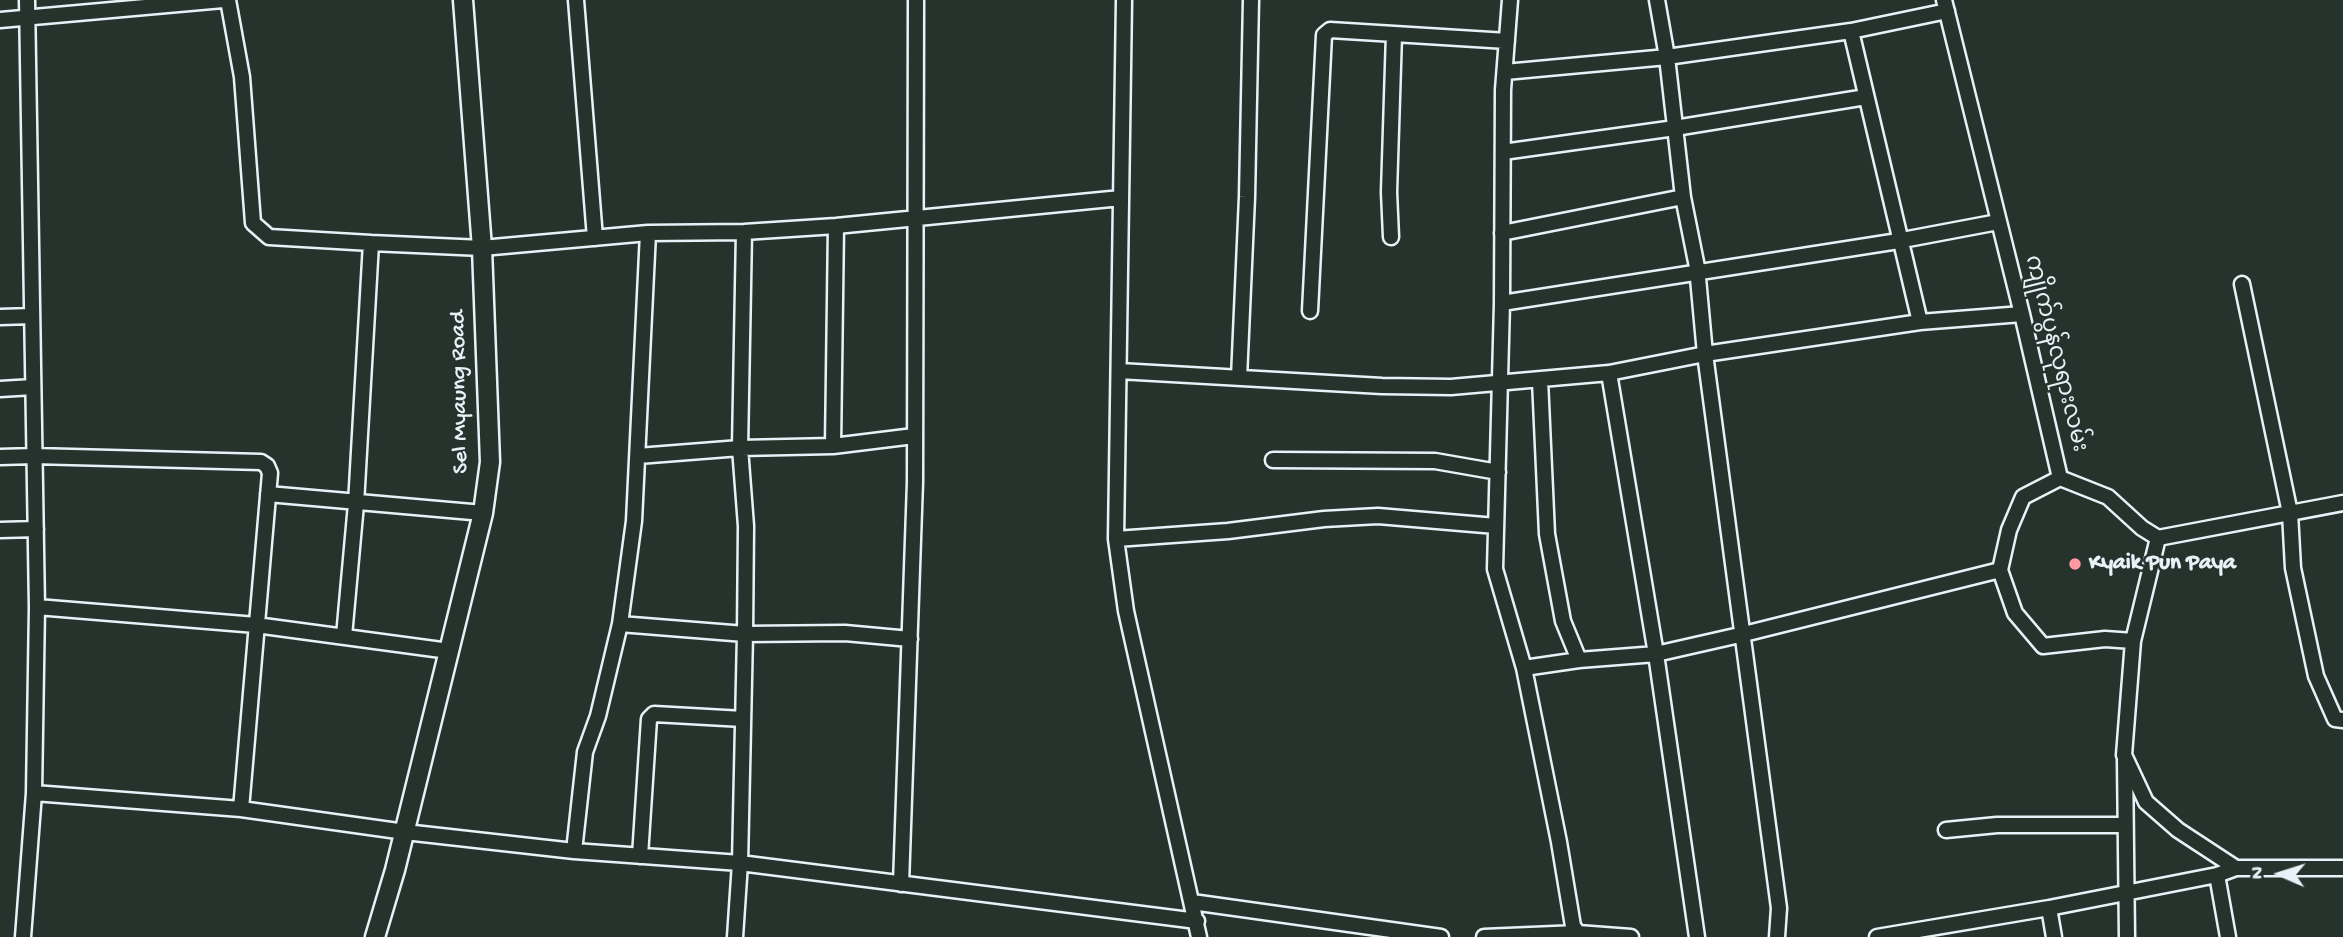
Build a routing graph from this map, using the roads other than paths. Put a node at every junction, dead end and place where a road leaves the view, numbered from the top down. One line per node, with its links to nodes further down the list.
1 (27, 0): 12 (street)
2 (223, 0): 12 (street)
3 (228, 0): 33 (street)
4 (463, 0): 34 (main road, Sel Myaung Road)
5 (576, 0): 31 (street)
6 (916, 0): 24 (street)
7 (1124, 0): 23 (street)
8 (1251, 0): 46 (street)
9 (1510, 0): 16 (street)
10 (1657, 0): 17 (street)
11 (1946, 5): 14 (street); 25 (street, ကျိုက်ပွန်လုရားလမ်း)
12 (28, 18): 13 (street); 40 (street)
13 (0, 20)
14 (1851, 31): 17 (street); 19 (street)
15 (1394, 34): 16 (street); 30 (street); 38 (street)
16 (1507, 41): 18 (street)
17 (1667, 57): 18 (street); 20 (street)
18 (1505, 72): 21 (street)
19 (1866, 97): 20 (street); 32 (street)
20 (1675, 128): 21 (street); 22 (street)
21 (1503, 152): 29 (street)
22 (1683, 197): 29 (street); 35 (street)
23 (1121, 198): 24 (street); 44 (street)
24 (917, 217): 26 (street); 51 (street)
25 (1998, 222): 32 (street); 39 (street, ကျိုက်ပွန်လုရားလမ်း)
26 (836, 226): 27 (street); 52 (street)
27 (744, 232): 28 (street); 53 (street)
28 (648, 233): 31 (street); 55 (street)
29 (1502, 233): 37 (street)
30 (1391, 237)
31 (595, 238): 34 (street)
32 (1900, 240): 35 (street); 42 (street)
33 (371, 243): 34 (street); 62 (street)
34 (482, 248): 63 (main road, Sel Myaung Road)
35 (1698, 272): 37 (street); 43 (street)
36 (2242, 284): 64 (street)
37 (1502, 303): 48 (street)
38 (1310, 312)
39 (2022, 314): 42 (street); 59 (street, ကျိုက်ပွန်လုရားလမ်း)
40 (32, 316): 41 (street); 49 (street)
41 (0, 317)
42 (1920, 322): 43 (street)
43 (1705, 354): 45 (street); 75 (street)
44 (1119, 371): 46 (street); 69 (street)
45 (1609, 373): 47 (street); 80 (street)
46 (1239, 378): 48 (street)
47 (1540, 380): 48 (street); 81 (street)
48 (1500, 382): 58 (street)
49 (33, 387): 50 (street); 54 (street)
50 (0, 389)
51 (914, 436): 52 (street); 77 (street)
52 (833, 446): 53 (street)
53 (740, 448): 55 (street); 74 (street)
54 (34, 456): 56 (street); 60 (street); 66 (street)
55 (638, 456): 72 (street)
56 (0, 457)
57 (1273, 460): 58 (street)
58 (1498, 472): 65 (street)
59 (2060, 478): 68 (street, ကျိုက်ပွန်လုရားလမ်း); 70 (street)
60 (268, 494): 62 (street); 73 (street)
61 (2343, 503): 64 (street)
62 (356, 504): 63 (street); 76 (street)
63 (483, 513): 79 (main road, Sel Myaung Road)
64 (2290, 513): 68 (street); 84 (street)
65 (1496, 526): 69 (street); 82 (street)
66 (36, 529): 67 (street); 71 (street)
67 (0, 530)
68 (2158, 538): 78 (street)
69 (1116, 539): 99 (street)
70 (2000, 570): 75 (street); 78 (street)
71 (37, 607): 73 (street); 86 (street)
72 (620, 624): 74 (street); 91 (street)
73 (256, 625): 76 (street); 87 (street)
74 (745, 634): 77 (street); 83 (street)
75 (1744, 634): 80 (street); 112 (street)
76 (344, 636): 79 (street)
77 (910, 639): 97 (street)
78 (2133, 642): 85 (street)
79 (449, 650): 90 (main road, Sel Myaung Road)
80 (1656, 654): 81 (street); 111 (street)
81 (1579, 660): 82 (street)
82 (1524, 668): 103 (street)
83 (743, 719): 92 (street); 93 (street)
84 (2343, 719)
85 (2124, 755): 88 (street); 94 (street)
86 (34, 793): 87 (street); 104 (street)
87 (241, 809): 90 (street)
88 (2126, 825): 89 (street); 98 (street)
89 (1946, 830)
90 (405, 832): 91 (street); 105 (main road, Sel Myaung Road)
91 (574, 851): 92 (street)
92 (640, 856): 93 (street)
93 (740, 863): 97 (street); 106 (street)
94 (2236, 868): 95 (street); 96 (street)
95 (2343, 868)
96 (2217, 875): 98 (street); 117 (street)
97 (901, 884): 101 (street)
98 (2127, 893): 100 (street); 116 (street)
99 (1192, 902): 101 (street); 102 (street)
100 (2049, 908): 114 (street); 115 (street)
101 (1197, 921): 107 (street)
102 (1382, 932): 108 (street)
103 (1578, 933): 109 (street); 110 (street)
104 (23, 937)
105 (375, 937)
106 (735, 937)
107 (1199, 937)
108 (1441, 937)
109 (1484, 937)
110 (1631, 937)
111 (1697, 937)
112 (1777, 937)
113 (1877, 937): 114 (street)
114 (1883, 937)
115 (2054, 937)
116 (2127, 937)
117 (2228, 937)

